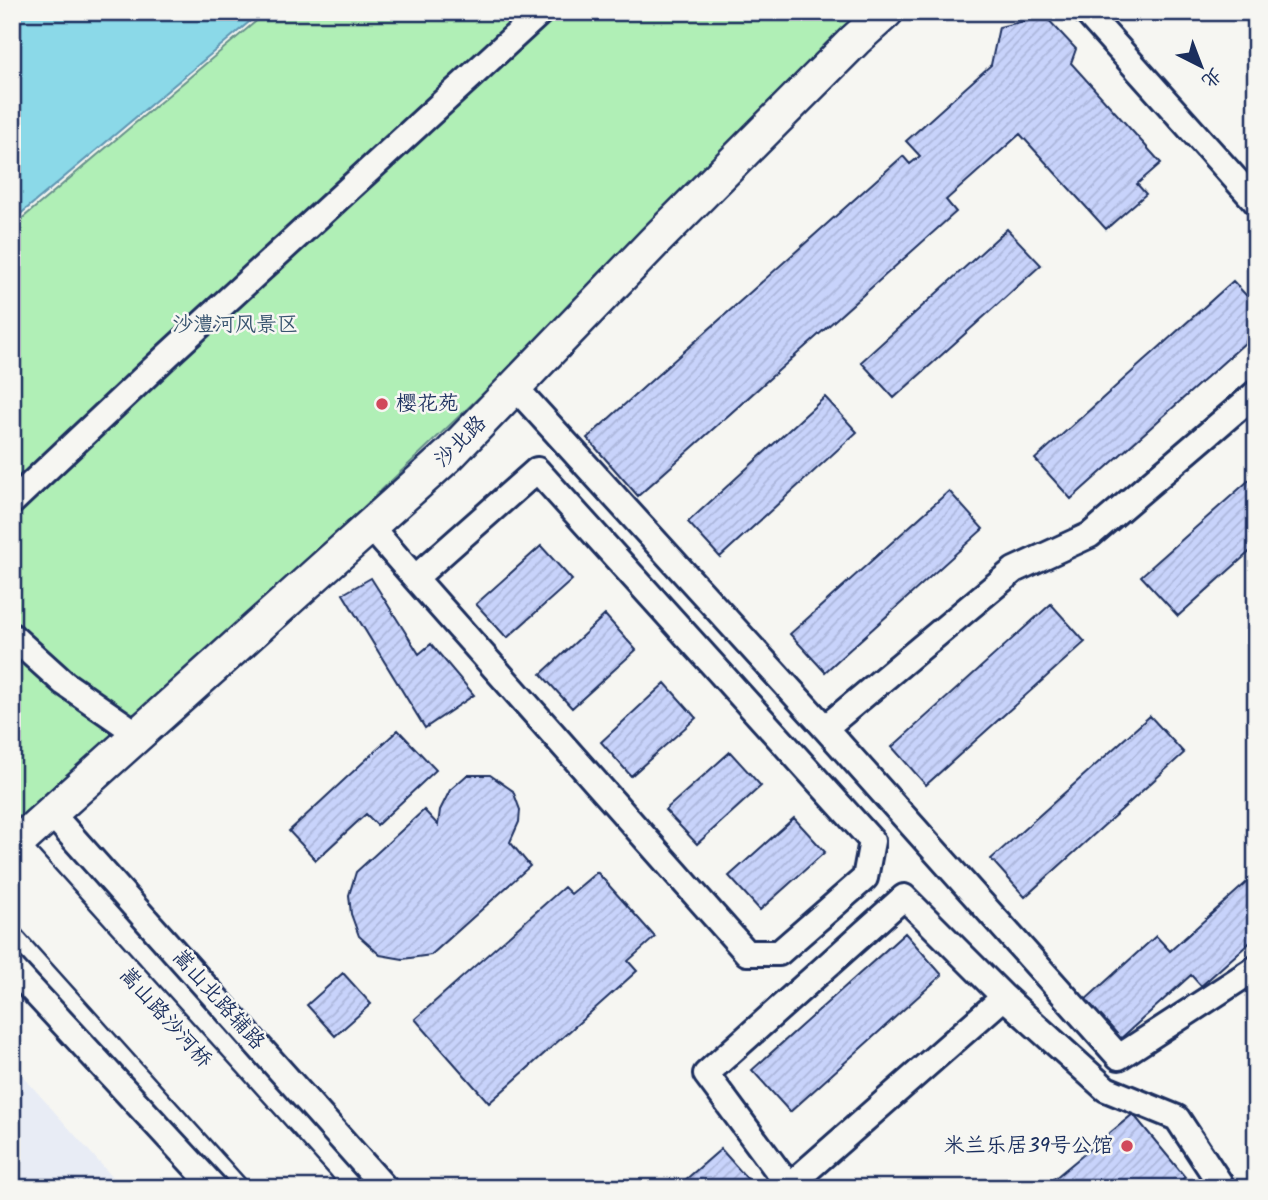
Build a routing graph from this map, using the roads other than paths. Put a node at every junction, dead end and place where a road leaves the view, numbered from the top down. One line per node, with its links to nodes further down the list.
1 (541, 12): 7 (street)
2 (886, 12): 5 (street, 沙北路)
3 (1086, 12): 4 (street)
4 (1256, 202)
5 (515, 387): 8 (street, 沙北路); 11 (street)
6 (1256, 393): 11 (street)
7 (12, 502)
8 (370, 526): 9 (street); 12 (street, 沙北路)
9 (415, 578): 9 (street)
10 (12, 636): 12 (street)
11 (825, 728): 17 (street)
12 (139, 735): 13 (street, 沙北路)
13 (51, 813): 14 (street, 沙北路); 23 (street, 嵩山北路辅路)
14 (12, 848): 22 (street, 嵩山路沙河桥)
15 (12, 893): 21 (street, 嵩山路沙河桥)
16 (12, 968): 20 (street)
17 (1256, 968)
18 (1004, 997): 19 (street); 19 (street); 24 (street)
19 (790, 1187)
20 (215, 1188)
21 (278, 1188)
22 (318, 1188)
23 (385, 1188)
24 (1223, 1188)

